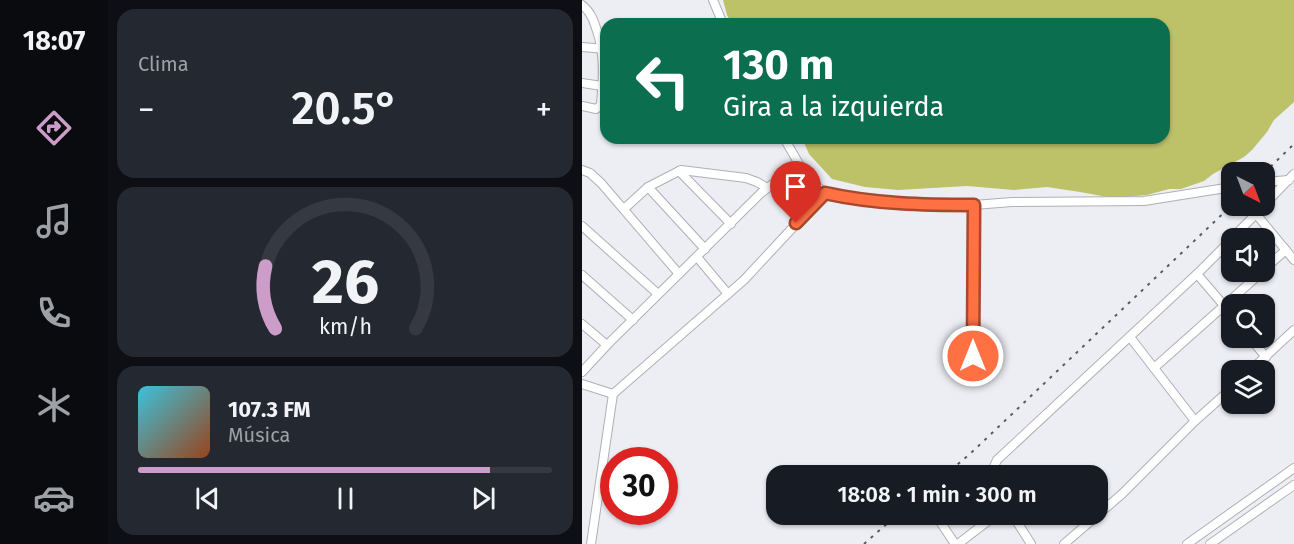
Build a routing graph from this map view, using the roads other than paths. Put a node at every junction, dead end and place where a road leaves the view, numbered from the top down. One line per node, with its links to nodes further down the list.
1 (713, 0): 3 (street)
2 (582, 5): 4 (street)
3 (720, 18)
4 (600, 38)
5 (582, 47): 6 (street)
6 (600, 49)
7 (582, 83): 8 (street)
8 (600, 86)
9 (582, 106): 10 (street)
10 (600, 106)
11 (787, 144): 14 (street)
12 (582, 170): 23 (street)
13 (679, 171): 17 (street); 18 (street); 26 (street)
14 (803, 171): 18 (street); 20 (street)
15 (1292, 177): 16 (street); 21 (street)
16 (1275, 180)
17 (648, 187): 23 (street); 29 (street)
18 (767, 188): 26 (street)
19 (1221, 189): 22 (street)
20 (825, 193): 22 (street); 40 (street)
21 (1275, 194)
22 (974, 205): 50 (street)
23 (624, 209): 35 (street)
24 (1254, 216): 28 (street)
25 (1258, 216): 31 (street)
26 (731, 224): 29 (street)
27 (582, 226): 39 (street)
28 (1243, 228)
29 (705, 249): 32 (street)
30 (1221, 250): 36 (street)
31 (1286, 250): 33 (street); 34 (street)
32 (697, 257): 35 (street); 40 (street)
33 (1275, 260)
34 (1294, 260)
35 (679, 274): 39 (street)
36 (1197, 274): 42 (street); 47 (street)
37 (582, 275): 44 (street)
38 (1249, 282): 41 (street)
39 (658, 294): 44 (street)
40 (728, 294): 57 (street)
41 (1236, 294)
42 (1221, 303)
43 (1221, 307): 54 (street)
44 (633, 320): 48 (street)
45 (582, 324): 48 (street)
46 (1294, 330): 51 (street)
47 (1130, 337): 54 (street); 60 (street)
48 (607, 345): 53 (street)
49 (1258, 348): 51 (street)
50 (973, 356)
51 (1266, 357): 52 (street)
52 (1263, 360)
53 (585, 361): 55 (street)
54 (1154, 368): 59 (street)
55 (582, 372)
56 (582, 384): 57 (street)
57 (613, 394): 68 (street)
58 (1221, 398): 59 (street)
59 (1195, 421): 71 (street)
60 (995, 465)
61 (1294, 468): 63 (street)
62 (1294, 485): 67 (street)
63 (1229, 513): 67 (street); 72 (street)
64 (943, 525): 69 (street)
65 (982, 525): 69 (street)
66 (1019, 525): 70 (street)
67 (1238, 525): 73 (street)
68 (591, 544)
69 (957, 544)
70 (1031, 544)
71 (1064, 544)
72 (1186, 544)
73 (1210, 544)

